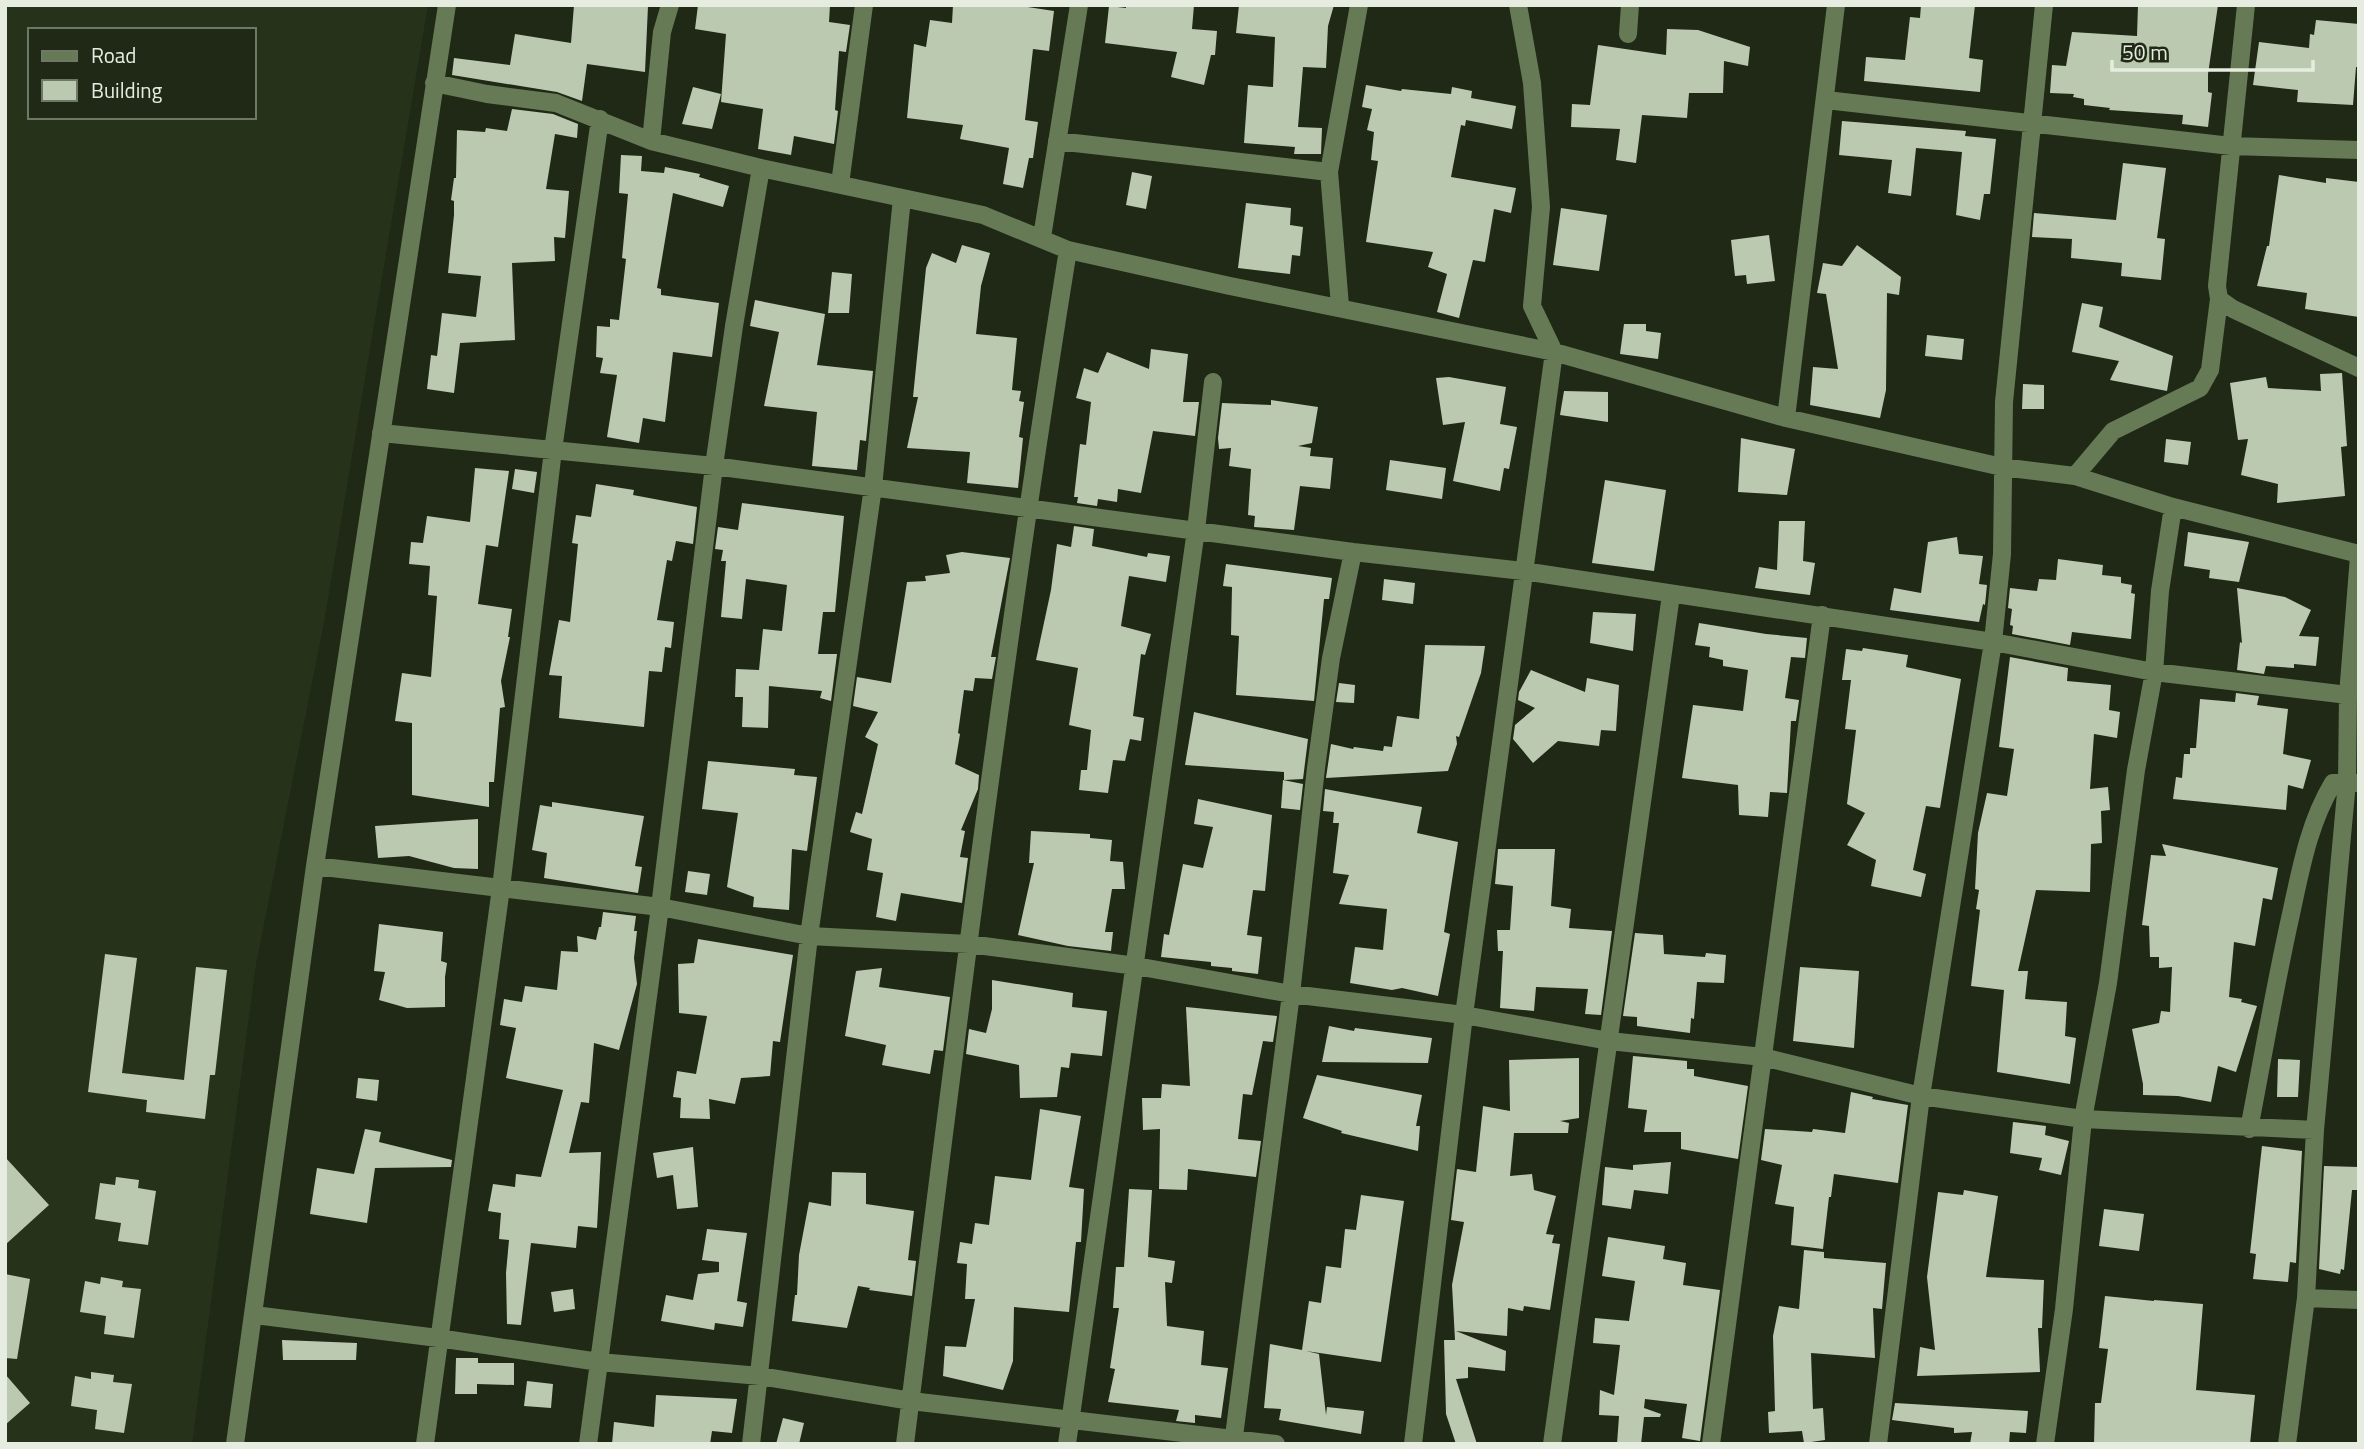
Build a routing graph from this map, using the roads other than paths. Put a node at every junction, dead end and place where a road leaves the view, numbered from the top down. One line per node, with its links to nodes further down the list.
1 (447, 5): 12 (street)
2 (670, 5): 16 (street)
3 (864, 5): 22 (street)
4 (1079, 5): 17 (street)
5 (1359, 5): 21 (street)
6 (1518, 5): 28 (street)
7 (1630, 5): 11 (street)
8 (1836, 5): 13 (street)
9 (2044, 5): 15 (street)
10 (2246, 5): 18 (street)
11 (1628, 34)
12 (434, 82): 14 (street); 32 (street)
13 (1826, 100): 15 (street); 31 (street)
14 (600, 119): 16 (street); 33 (street)
15 (2031, 124): 18 (street); 35 (street)
16 (652, 141): 20 (street)
17 (1057, 141): 21 (street); 24 (street)
18 (2231, 146): 19 (street); 26 (street)
19 (2359, 150)
20 (761, 168): 22 (street); 34 (street)
21 (1329, 172): 27 (street)
22 (840, 184): 23 (street)
23 (902, 198): 24 (street); 37 (street)
24 (1042, 237): 25 (street)
25 (1068, 250): 27 (street); 39 (street)
26 (2220, 299): 29 (street); 36 (street)
27 (1340, 306): 28 (street)
28 (1554, 352): 31 (street); 43 (street)
29 (2359, 368)
30 (1213, 383): 40 (street)
31 (1786, 418): 35 (street)
32 (381, 433): 33 (street); 50 (street)
33 (553, 450): 34 (street); 51 (street)
34 (714, 466): 37 (street); 52 (street)
35 (2003, 467): 36 (street); 46 (street)
36 (2075, 476): 38 (street)
37 (873, 487): 39 (street); 53 (street)
38 (2173, 507): 42 (street); 47 (street)
39 (1029, 508): 40 (street); 54 (street)
40 (1196, 530): 41 (street); 55 (street)
41 (1353, 552): 43 (street); 56 (street)
42 (2359, 555): 48 (street)
43 (1523, 571): 44 (street); 57 (street)
44 (1671, 595): 45 (street); 58 (street)
45 (1822, 615): 46 (street); 59 (street)
46 (1993, 642): 47 (street); 60 (street)
47 (2154, 672): 48 (street); 61 (street)
48 (2348, 695): 49 (street)
49 (2353, 783): 62 (street); 63 (street)
50 (315, 866): 51 (street); 66 (street)
51 (501, 888): 52 (street); 67 (street)
52 (660, 907): 53 (street); 68 (street)
53 (809, 936): 54 (street); 69 (street)
54 (969, 944): 55 (street); 70 (street)
55 (1136, 966): 56 (street); 71 (street)
56 (1292, 995): 57 (street); 72 (street)
57 (1464, 1015): 58 (street); 80 (street)
58 (1609, 1041): 59 (street); 81 (street)
59 (1763, 1057): 60 (street); 82 (street)
60 (1922, 1096): 61 (street); 83 (street)
61 (2083, 1119): 62 (street); 84 (street)
62 (2249, 1129): 63 (street)
63 (2315, 1130): 64 (street)
64 (2306, 1298): 65 (street); 85 (street)
65 (2359, 1300)
66 (254, 1315): 67 (street); 73 (street)
67 (438, 1338): 68 (street); 74 (street)
68 (599, 1362): 69 (street); 75 (street)
69 (760, 1376): 70 (street); 76 (street)
70 (911, 1401): 71 (street); 77 (street)
71 (1070, 1418): 72 (street); 78 (street)
72 (1234, 1441): 79 (street)
73 (235, 1444)
74 (425, 1444)
75 (588, 1444)
76 (751, 1444)
77 (905, 1444)
78 (1068, 1444)
79 (1276, 1444)
80 (1413, 1444)
81 (1552, 1444)
82 (1711, 1444)
83 (1878, 1444)
84 (2045, 1444)
85 (2287, 1444)

